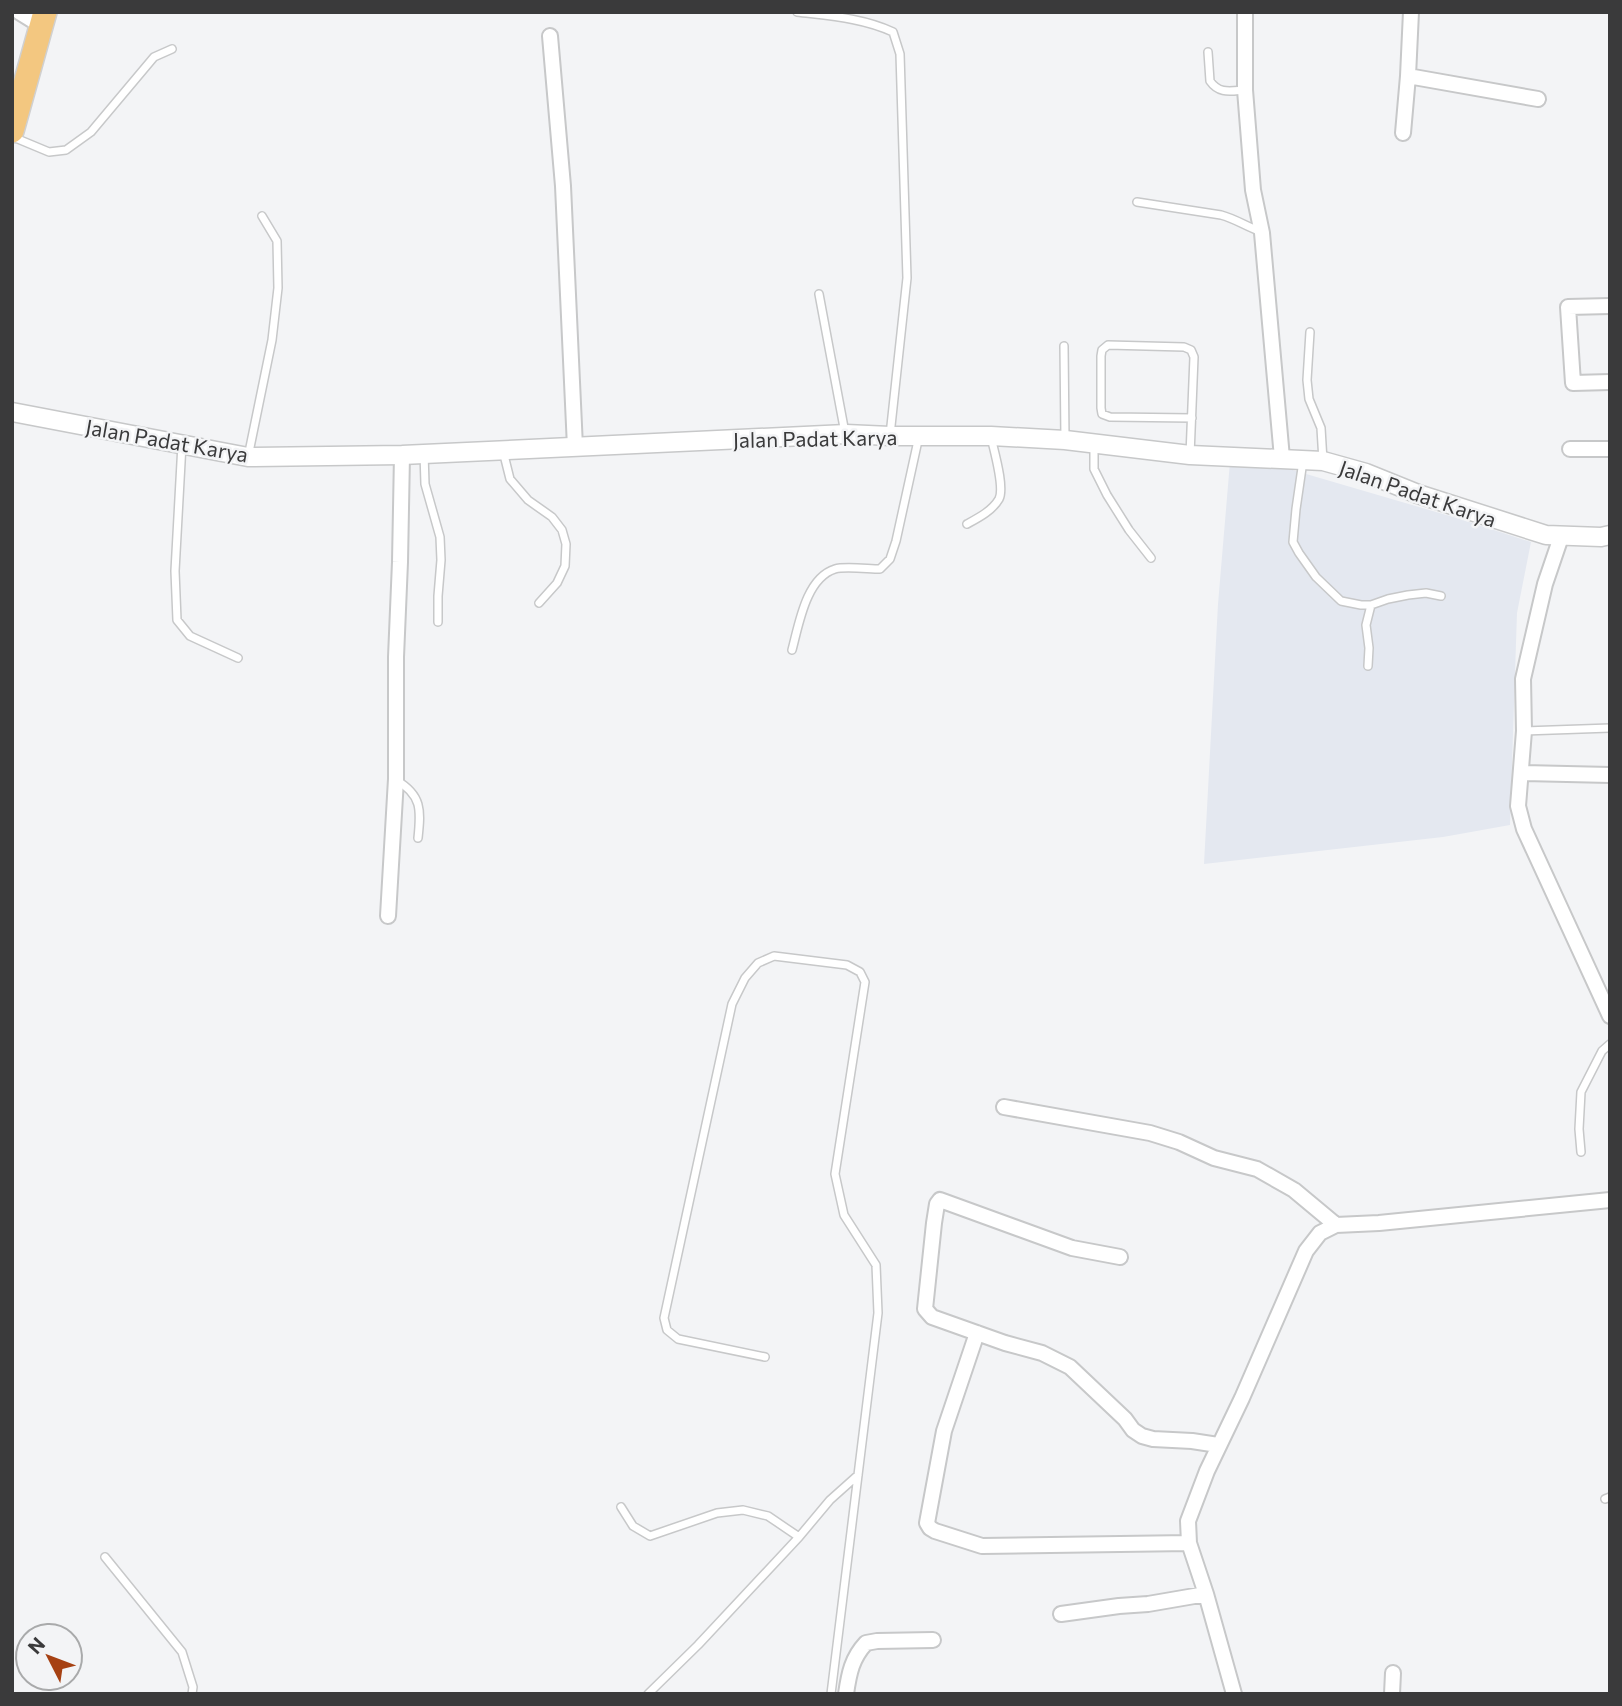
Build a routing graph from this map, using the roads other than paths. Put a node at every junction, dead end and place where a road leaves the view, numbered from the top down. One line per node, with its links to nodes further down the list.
1 (19, 12): 5 (street)
2 (797, 12): 27 (lane)
3 (1245, 12): 10 (street)
4 (1411, 12): 9 (street)
5 (42, 19): 12 (highway)
6 (550, 36): 32 (street)
7 (172, 50): 14 (lane)
8 (1208, 51): 10 (lane)
9 (1408, 76): 11 (street); 13 (street)
10 (1245, 90): 17 (street)
11 (1538, 99)
12 (12, 131)
13 (1403, 133)
14 (12, 137)
15 (1137, 202): 17 (lane)
16 (262, 216): 39 (lane)
17 (1262, 233): 40 (street)
18 (819, 294): 25 (lane)
19 (1610, 306): 22 (street)
20 (1310, 332): 42 (lane)
21 (1064, 346): 29 (lane)
22 (1610, 382)
23 (12, 412): 30 (street, Jalan Padat Karya)
24 (1192, 418): 24 (lane); 38 (lane)
25 (846, 433): 27 (street, Jalan Padat Karya); 32 (street, Jalan Padat Karya)
26 (919, 435): 27 (street, Jalan Padat Karya); 28 (street, Jalan Padat Karya); 51 (lane)
27 (890, 436)
28 (991, 436): 29 (street, Jalan Padat Karya); 43 (lane)
29 (1065, 440): 31 (street, Jalan Padat Karya)
30 (182, 443): 39 (street, Jalan Padat Karya); 52 (lane)
31 (1094, 443): 38 (street, Jalan Padat Karya); 46 (lane)
32 (575, 447): 35 (street, Jalan Padat Karya)
33 (1570, 449): 34 (street)
34 (1610, 449)
35 (503, 450): 36 (street, Jalan Padat Karya); 48 (lane)
36 (424, 453): 37 (street, Jalan Padat Karya); 50 (lane)
37 (402, 455): 39 (street, Jalan Padat Karya); 58 (street)
38 (1190, 456): 40 (street, Jalan Padat Karya)
39 (248, 457)
40 (1282, 458): 41 (street, Jalan Padat Karya)
41 (1304, 460): 42 (street, Jalan Padat Karya); 49 (lane)
42 (1323, 461): 45 (street, Jalan Padat Karya)
43 (967, 524)
44 (1610, 535): 45 (street, Jalan Padat Karya)
45 (1561, 537): 55 (street)
46 (1151, 558)
47 (1441, 596): 49 (lane)
48 (538, 603)
49 (1371, 605): 53 (lane)
50 (438, 622)
51 (792, 650)
52 (239, 658)
53 (1368, 666)
54 (1610, 728): 55 (lane)
55 (1524, 730): 56 (street)
56 (1521, 773): 57 (street); 61 (street)
57 (1610, 775)
58 (396, 779): 59 (lane); 60 (street)
59 (418, 838)
60 (388, 916)
61 (1610, 1016)
62 (1610, 1044): 64 (lane)
63 (1004, 1107): 66 (street)
64 (1581, 1152)
65 (1610, 1200): 66 (street)
66 (1336, 1225): 70 (street)
67 (1119, 1257): 68 (street)
68 (977, 1333): 70 (street); 74 (street)
69 (765, 1357): 71 (lane)
70 (1218, 1444): 74 (street)
71 (859, 1475): 73 (lane); 82 (lane)
72 (621, 1507): 73 (lane)
73 (799, 1537): 81 (lane)
74 (1189, 1543): 76 (street)
75 (105, 1557): 80 (lane)
76 (1206, 1594): 77 (street); 84 (street)
77 (1061, 1614)
78 (933, 1640): 83 (street)
79 (1392, 1673): 85 (street)
80 (192, 1694)
81 (648, 1694)
82 (831, 1694)
83 (846, 1694)
84 (1234, 1694)
85 (1392, 1694)

